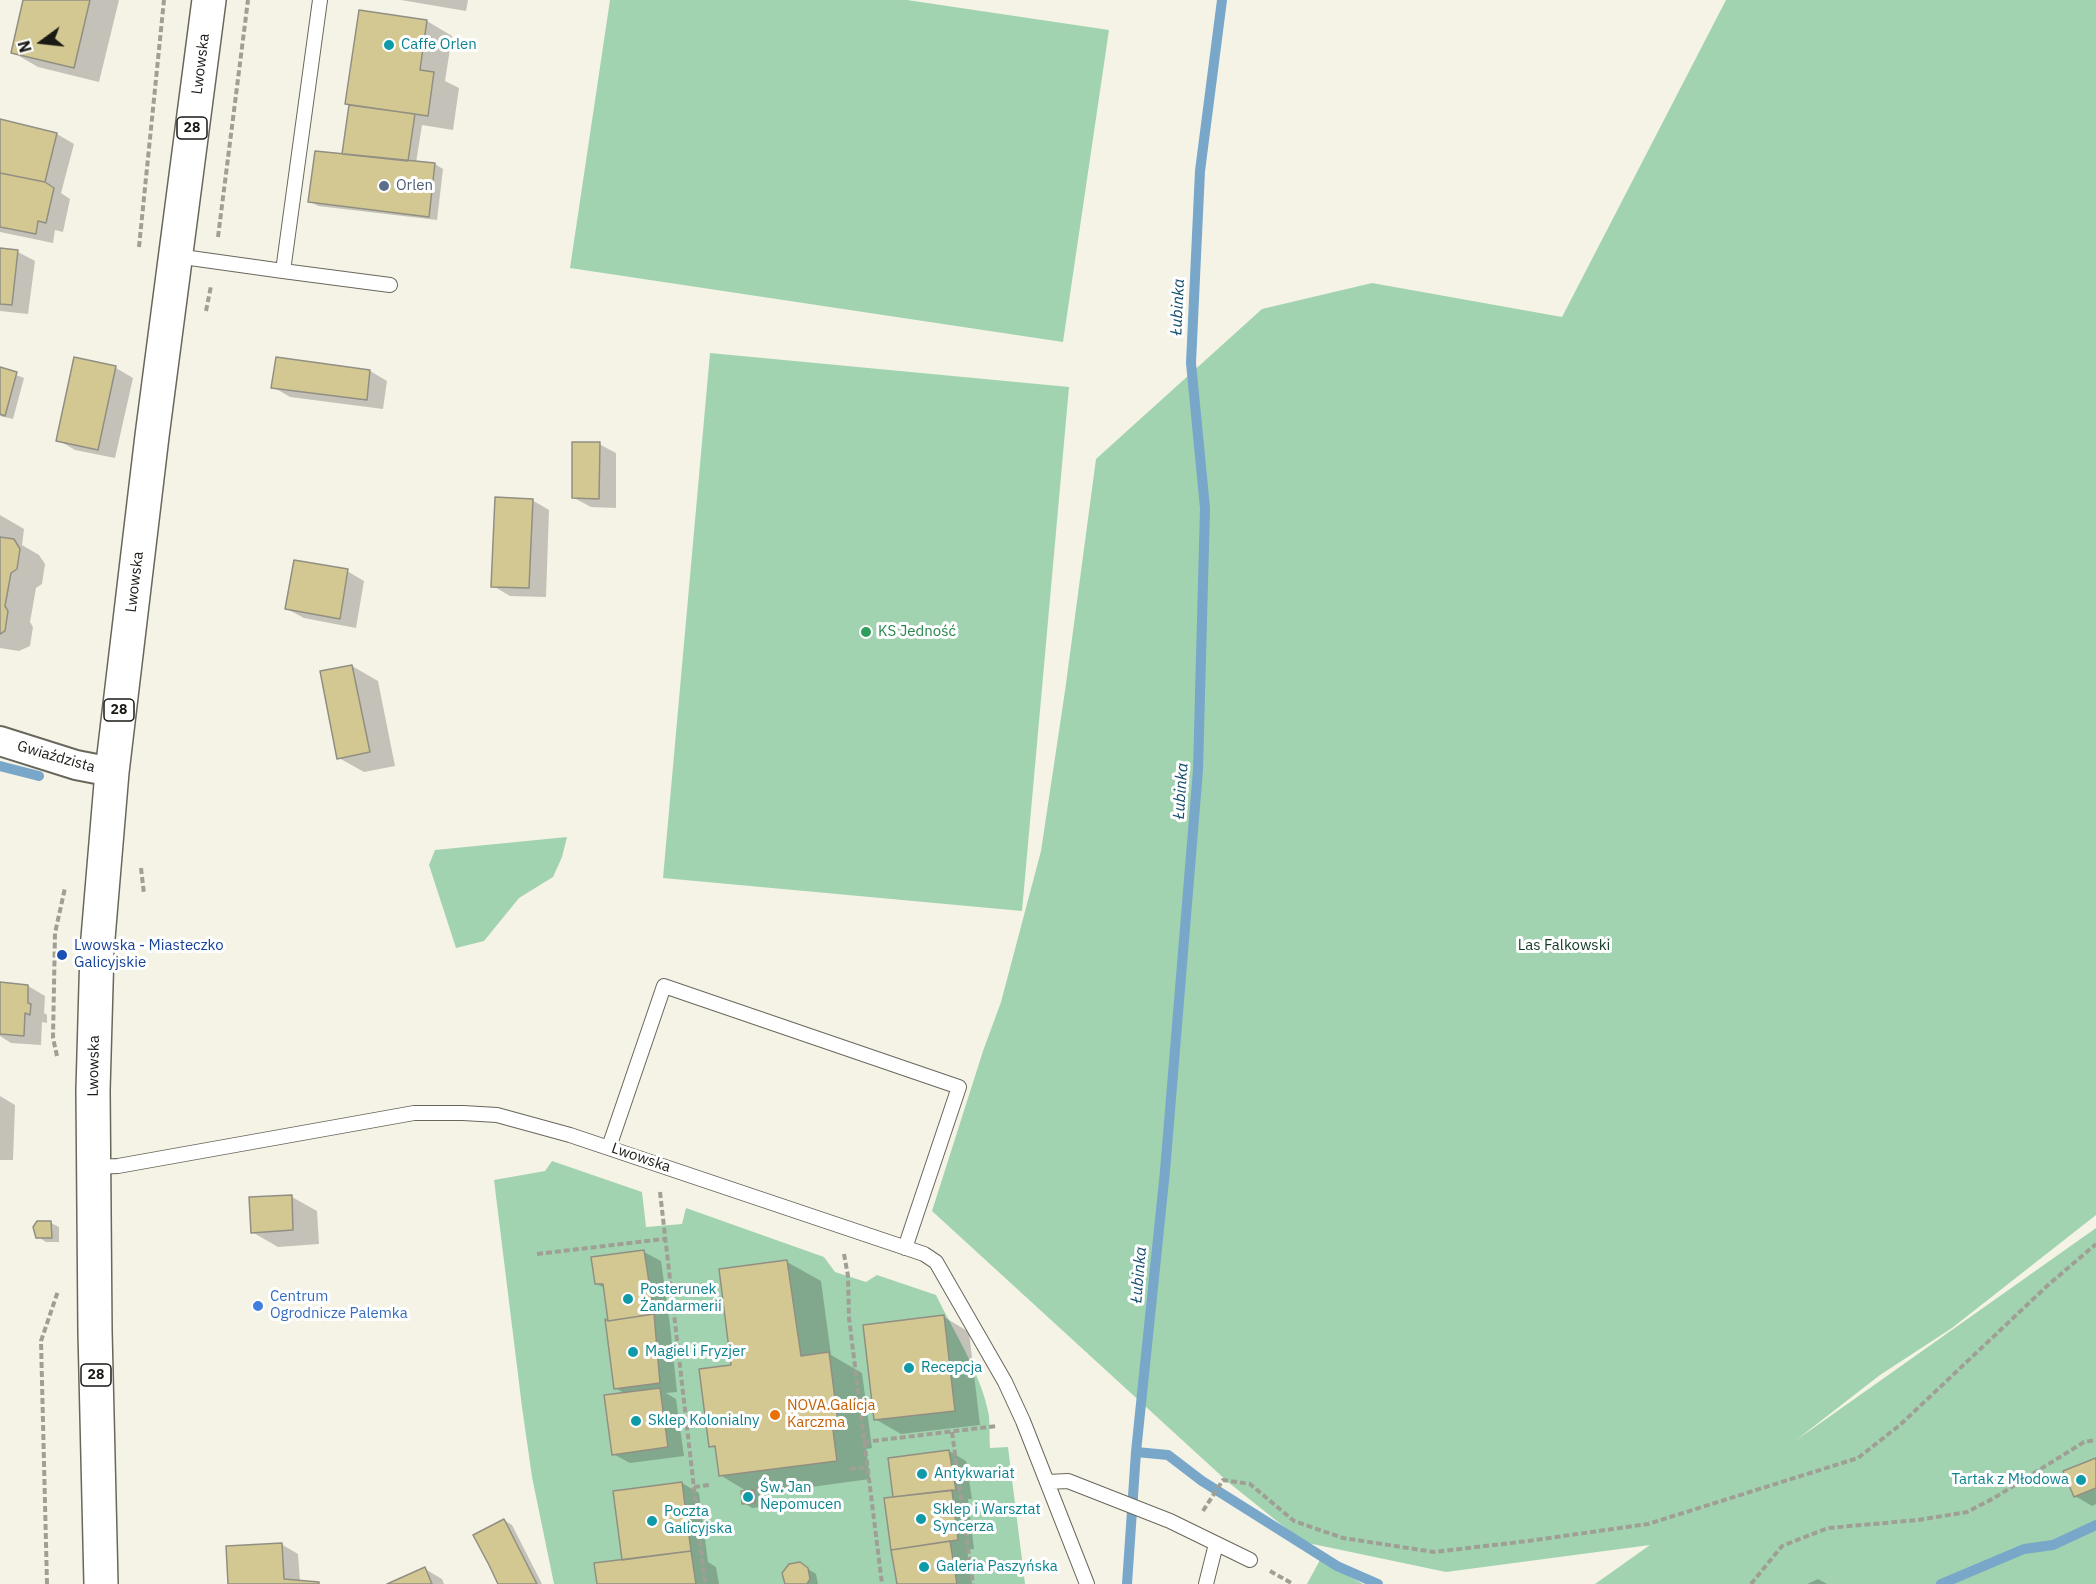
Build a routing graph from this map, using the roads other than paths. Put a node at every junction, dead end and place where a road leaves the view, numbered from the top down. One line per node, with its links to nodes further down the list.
1 (209, 0): 3 (main road, Lwowska / 28)
2 (320, 0): 4 (lane)
3 (176, 256): 4 (lane); 7 (main road, Lwowska / 28)
4 (283, 271): 5 (lane)
5 (390, 285)
6 (0, 741): 7 (street, Gwiaździsta)
7 (112, 772): 9 (main road, Lwowska / 28)
8 (609, 1147): 9 (lane, Lwowska); 10 (lane, Lwowska); 10 (lane)
9 (94, 1167): 14 (main road, Lwowska / 28)
10 (905, 1248): 11 (lane, Lwowska)
11 (1047, 1482): 12 (lane); 15 (lane, Lwowska)
12 (1216, 1544): 13 (lane); 16 (lane)
13 (1250, 1560)
14 (100, 1584)
15 (1087, 1584)
16 (1206, 1584)

